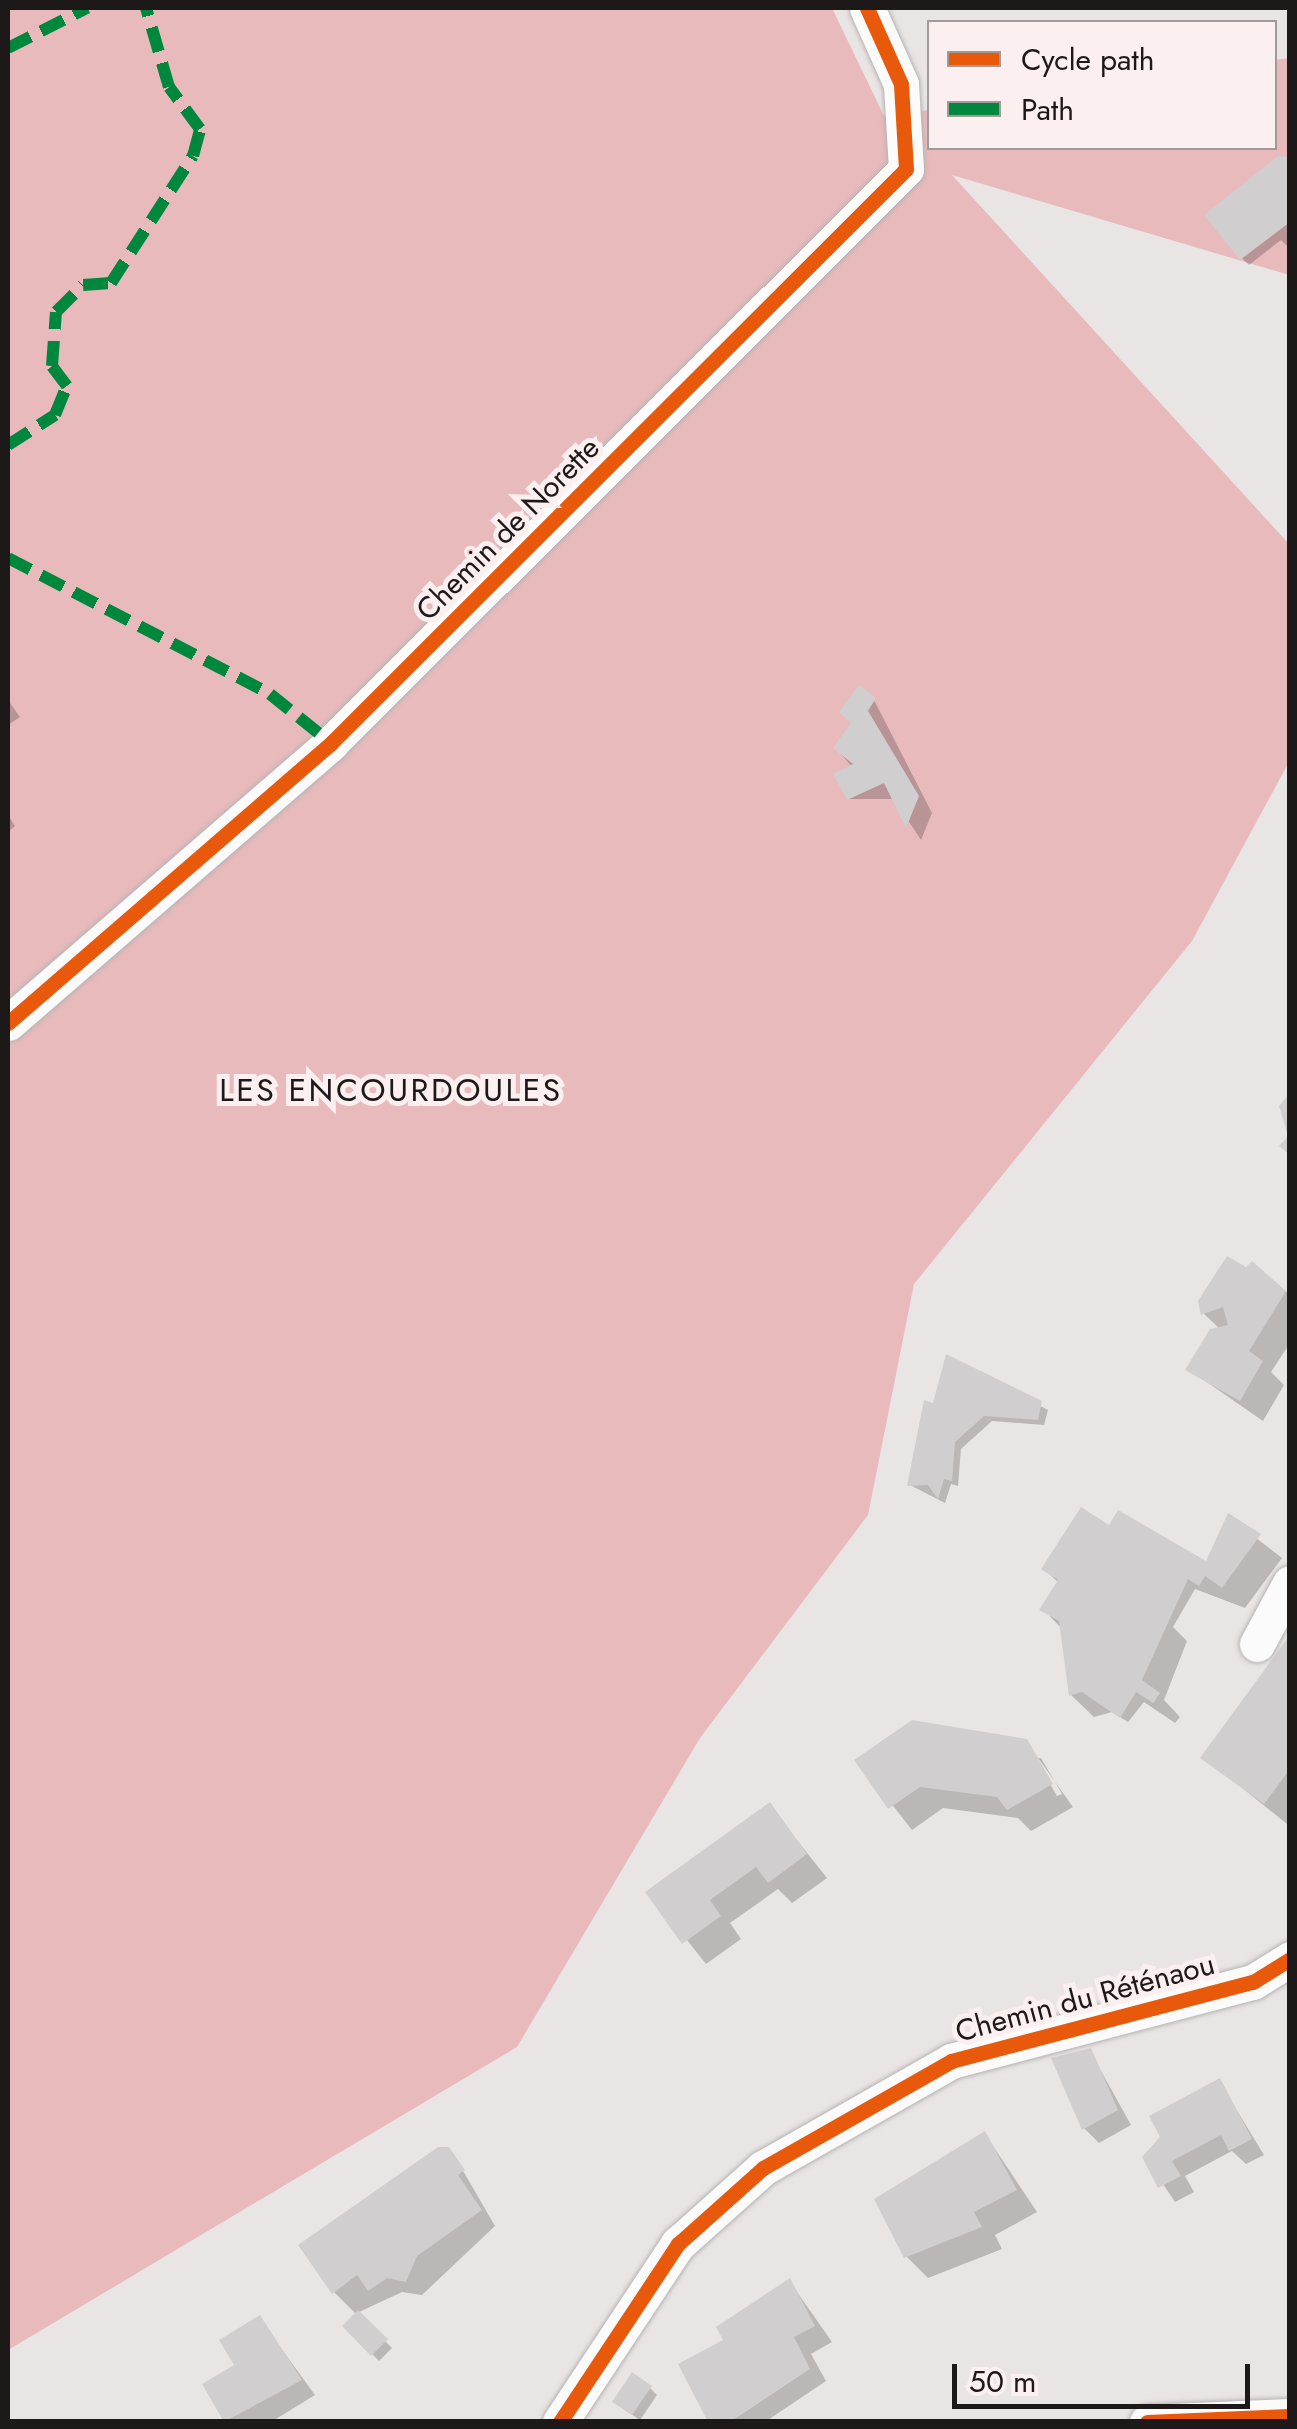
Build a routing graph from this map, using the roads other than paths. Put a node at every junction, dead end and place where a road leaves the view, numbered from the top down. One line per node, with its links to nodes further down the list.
1 (866, 8): 2 (street, Chemin de Norette)
2 (8, 1023)
3 (1290, 1583): 4 (street)
4 (1257, 1644)
5 (1290, 1959): 7 (street, Chemin du Réténaou)
6 (1290, 2416): 8 (street)
7 (560, 2422)
8 (1148, 2422)

